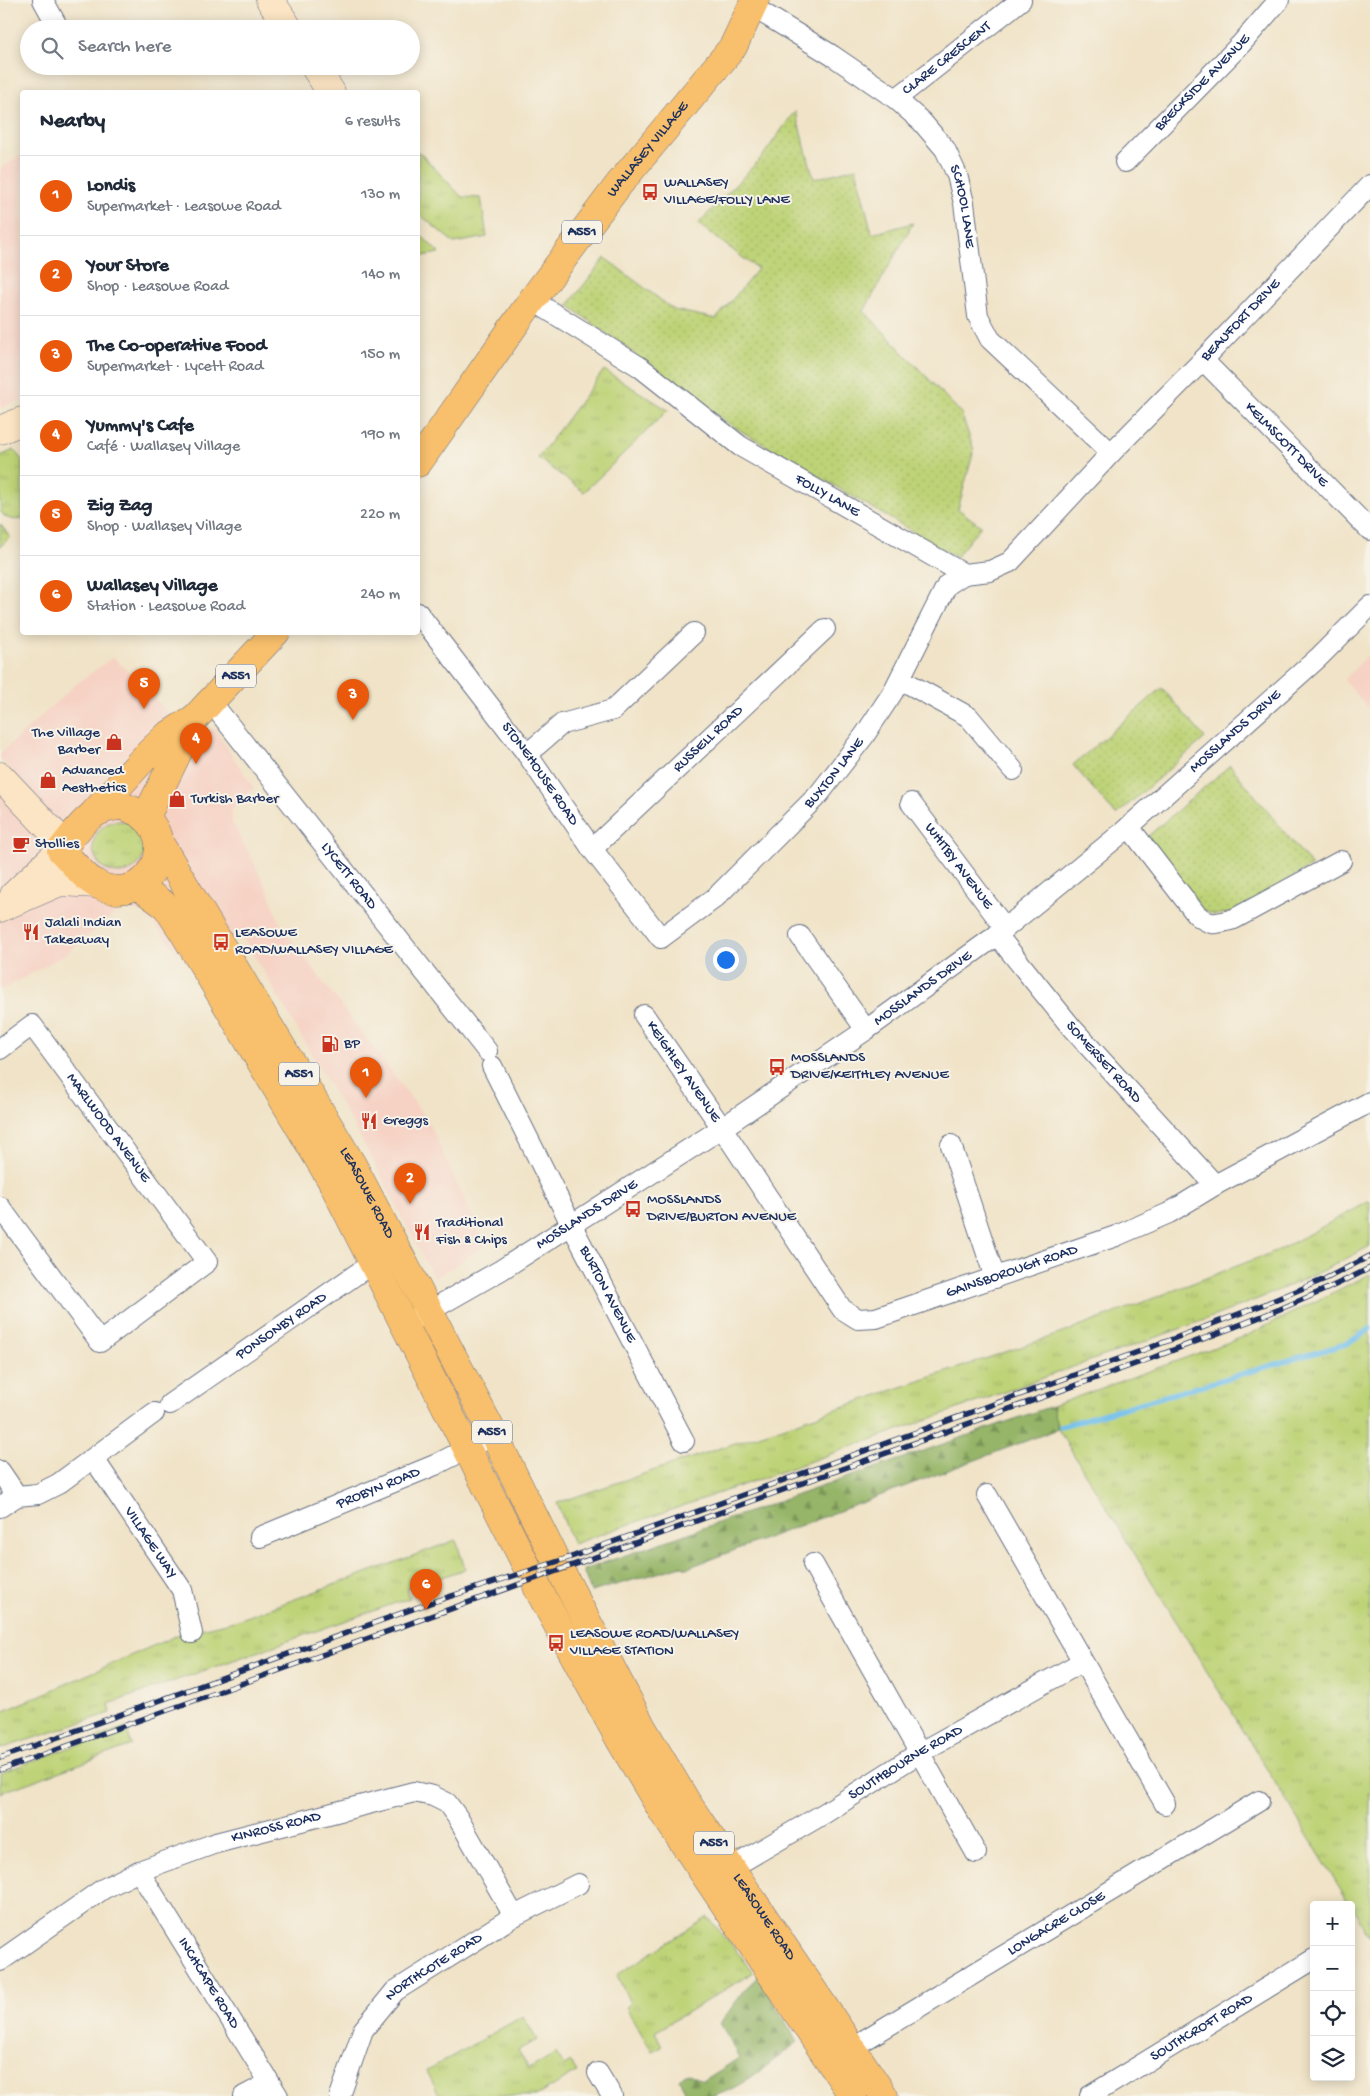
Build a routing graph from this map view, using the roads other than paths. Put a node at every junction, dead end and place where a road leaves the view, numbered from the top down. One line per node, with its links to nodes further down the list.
1 (43, 0): 6 (street)
2 (270, 0): 7 (street)
3 (1021, 0): 10 (street, CLARE CRESCENT)
4 (1280, 0): 11 (street, BRECKSIDE AVENUE)
5 (754, 4): 10 (street, SCHOOL LANE); 13 (main road, WALLASEY VILLAGE / A551)
6 (54, 20)
7 (283, 20)
8 (320, 75): 9 (street)
9 (330, 90)
10 (896, 99): 17 (street, SCHOOL LANE)
11 (1125, 162)
12 (1370, 185): 14 (street, BEAUFORT DRIVE)
13 (532, 300): 18 (main road, WALLASEY VILLAGE / A551); 20 (street, FOLLY LANE)
14 (1203, 360): 17 (street, BEAUFORT DRIVE); 19 (street, KELMSCOTT DRIVE)
15 (20, 422): 16 (street)
16 (0, 430)
17 (1111, 453): 20 (street)
18 (420, 460)
19 (1370, 530)
20 (964, 574): 26 (street, BUXTON LANE)
21 (1370, 606): 34 (street, MOSSLANDS DRIVE)
22 (420, 616): 28 (street, STONEHOUSE ROAD)
23 (825, 629): 37 (street, RUSSELL ROAD)
24 (694, 632): 28 (street)
25 (273, 635): 27 (main road, A551)
26 (900, 679): 29 (street); 44 (street, BUXTON LANE)
27 (203, 710): 32 (main road, A551); 33 (main road, A551); 48 (street, LYCETT ROAD)
28 (527, 754): 37 (street, STONEHOUSE ROAD)
29 (1013, 770)
30 (0, 776): 36 (street)
31 (912, 803): 42 (street, WHITBY AVENUE)
32 (94, 813): 33 (main road); 36 (main road)
33 (146, 817): 35 (main road)
34 (1129, 827): 38 (street); 42 (street, MOSSLANDS DRIVE)
35 (159, 842): 40 (main road); 55 (main road, LEASOWE ROAD / A551)
36 (63, 848): 39 (main road); 41 (street)
37 (592, 849): 44 (street, STONEHOUSE ROAD)
38 (1341, 861)
39 (97, 884): 40 (main road); 41 (street)
40 (137, 885): 55 (main road, LEASOWE ROAD / A551)
41 (0, 908)
42 (1001, 932): 46 (street, MOSSLANDS DRIVE); 52 (street, SOMERSET ROAD)
43 (800, 936): 46 (street)
44 (661, 938)
45 (644, 1015): 50 (street, KEIGHLEY AVENUE)
46 (866, 1030): 50 (street, MOSSLANDS DRIVE)
47 (0, 1049): 53 (street, MARLWOOD AVENUE)
48 (489, 1059): 54 (street, BURTON AVENUE)
49 (1370, 1102): 52 (street, GAINSBOROUGH ROAD)
50 (722, 1128): 54 (street, MOSSLANDS DRIVE); 56 (street, GAINSBOROUGH ROAD)
51 (951, 1145): 56 (street)
52 (1215, 1185): 56 (street, GAINSBOROUGH ROAD)
53 (0, 1207)
54 (571, 1224): 57 (street, MOSSLANDS DRIVE); 60 (street, BURTON AVENUE)
55 (384, 1255): 57 (main road, LEASOWE ROAD / A551); 58 (main road, LEASOWE ROAD / A551); 62 (street, PONSONBY ROAD)
56 (995, 1278)
57 (429, 1312): 58 (street, MOSSLANDS DRIVE); 59 (main road, LEASOWE ROAD / A551)
58 (405, 1325): 61 (main road, LEASOWE ROAD / A551)
59 (494, 1435): 61 (street, PROBYN ROAD); 75 (main road, LEASOWE ROAD / A551)
60 (684, 1441)
61 (467, 1450): 67 (street, PROBYN ROAD); 87 (main road, LEASOWE ROAD / A551)
62 (94, 1459): 65 (street); 69 (street, VILLAGE WAY)
63 (0, 1471): 65 (street)
64 (987, 1495): 70 (street)
65 (17, 1496): 66 (street)
66 (0, 1507)
67 (260, 1537)
68 (813, 1564): 71 (street)
69 (192, 1634)
70 (1082, 1662): 71 (street, SOUTHBOURNE ROAD); 73 (street)
71 (919, 1753): 74 (street); 75 (street, SOUTHBOURNE ROAD)
72 (1259, 1801): 81 (street, LONGACRE CLOSE)
73 (1165, 1804)
74 (976, 1853)
75 (730, 1868): 81 (main road, LEASOWE ROAD / A551)
76 (139, 1871): 78 (street, KINROSS ROAD); 80 (street, KINROSS ROAD); 83 (street, INCHCAPE ROAD)
77 (578, 1884): 78 (street, NORTHCOTE ROAD)
78 (514, 1916): 85 (street, NORTHCOTE ROAD)
79 (1310, 1960): 89 (street, SOUTHCROFT ROAD)
80 (0, 1961)
81 (852, 2047): 88 (main road, LEASOWE ROAD / A551)
82 (598, 2073): 86 (street)
83 (273, 2089): 84 (street)
84 (244, 2096)
85 (340, 2096)
86 (612, 2096)
87 (853, 2096)
88 (884, 2096)
89 (1090, 2096)

